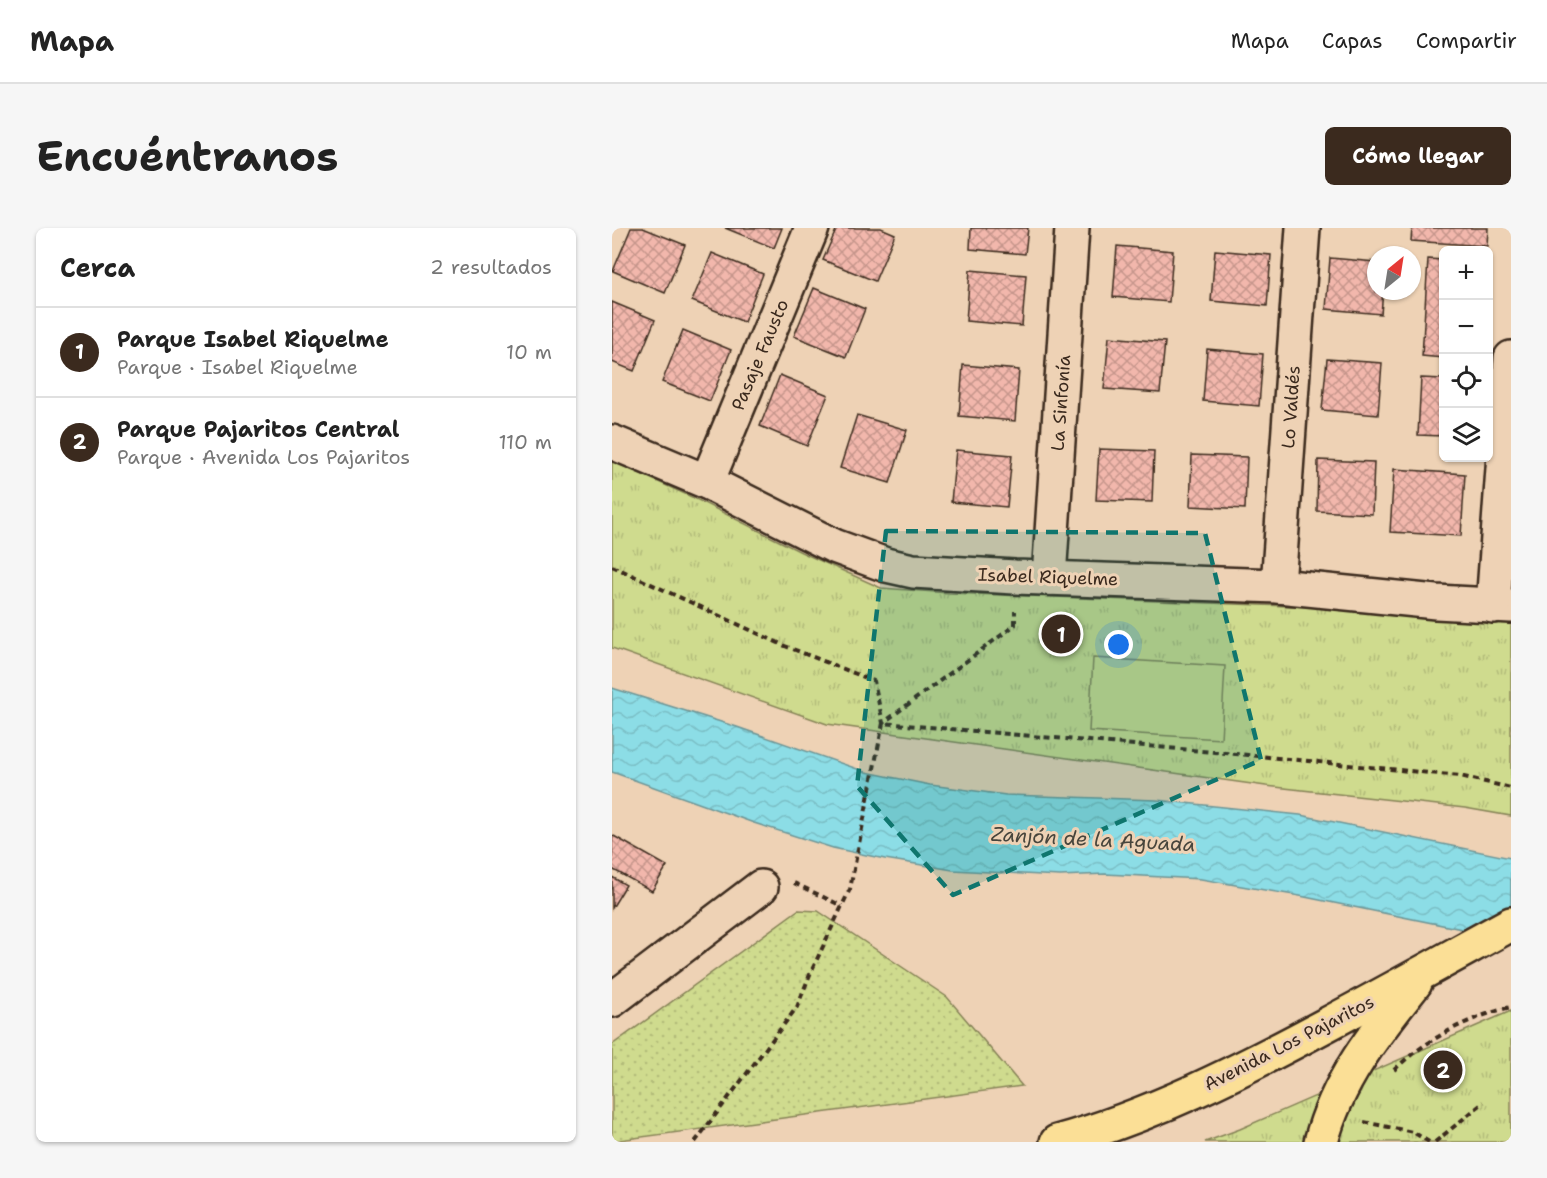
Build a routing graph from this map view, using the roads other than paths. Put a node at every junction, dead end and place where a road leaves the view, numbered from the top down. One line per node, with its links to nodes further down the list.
1 (812, 228): 6 (street, Pasaje Fausto)
2 (1072, 228): 7 (street, La Sinfonía)
3 (1303, 228): 8 (street, Lo Valdés)
4 (1511, 358): 9 (street)
5 (612, 442): 6 (street, Isabel Riquelme)
6 (707, 482): 7 (street, Isabel Riquelme)
7 (1049, 578): 8 (street, Isabel Riquelme)
8 (1278, 586): 9 (street, Isabel Riquelme)
9 (1502, 606)
10 (761, 887): 13 (street)
11 (1511, 924): 12 (main road, Avenida Los Pajaritos)
12 (1429, 969): 14 (main road, Avenida Los Pajaritos); 15 (main road)
13 (612, 1000)
14 (1058, 1142)
15 (1321, 1142)

